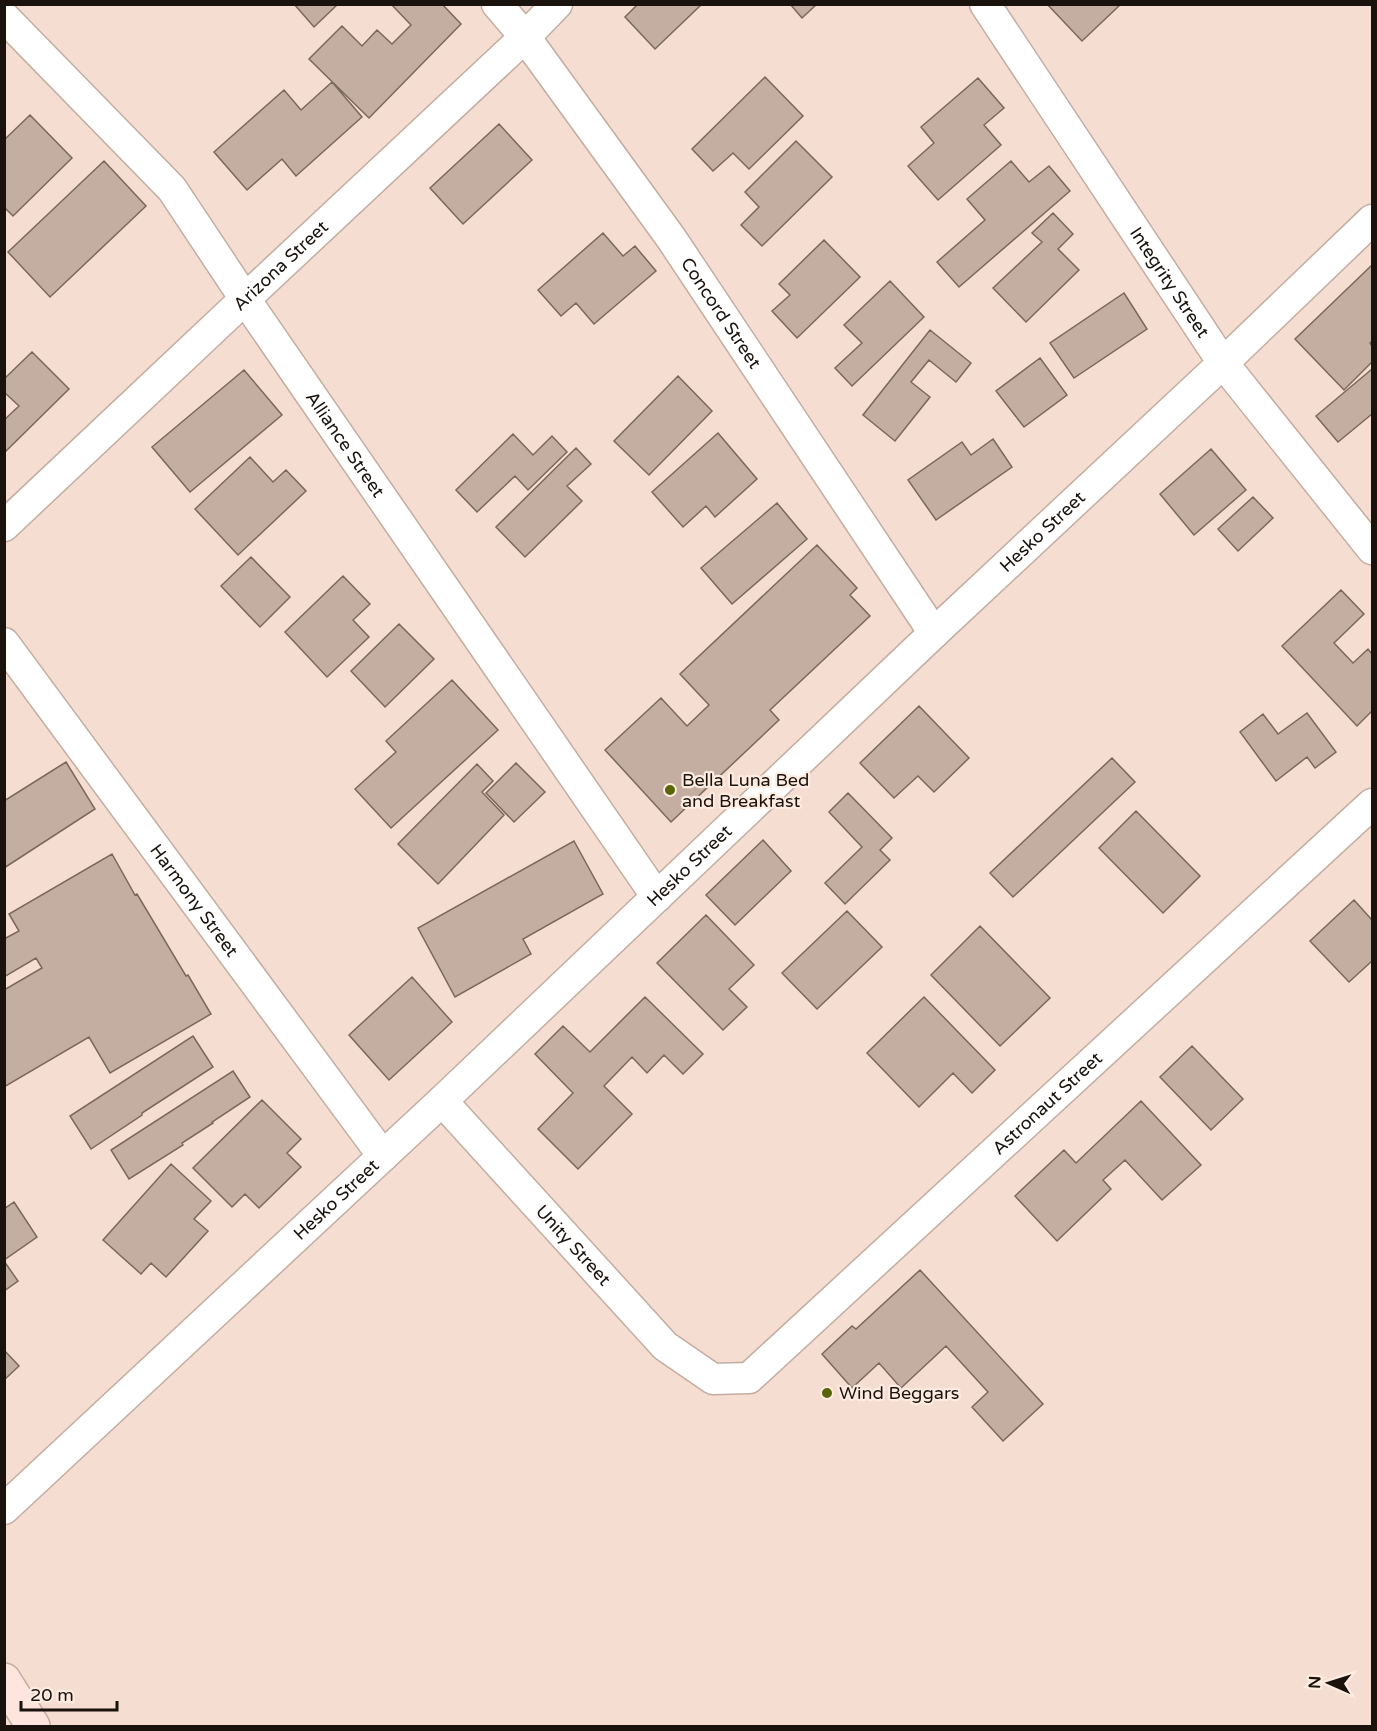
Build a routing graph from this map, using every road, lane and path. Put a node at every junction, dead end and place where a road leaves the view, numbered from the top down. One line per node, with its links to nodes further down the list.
1 (497, 4): 5 (street, Concord Street)
2 (557, 4): 5 (street, Arizona Street)
3 (985, 4): 8 (street, Integrity Street)
4 (4, 17): 7 (street, Alliance Street)
5 (525, 37): 7 (street, Arizona Street); 11 (street, Concord Street)
6 (1372, 220): 8 (street, Hesko Street)
7 (245, 299): 9 (street, Arizona Street); 14 (street, Alliance Street)
8 (1223, 363): 10 (street, Integrity Street); 11 (street, Hesko Street)
9 (4, 526)
10 (1372, 549)
11 (934, 633): 14 (street, Hesko Street)
12 (4, 643): 16 (street, Harmony Street)
13 (1372, 804): 17 (street, Astronaut Street)
14 (657, 897): 15 (street, Hesko Street)
15 (442, 1101): 16 (street, Hesko Street); 17 (street, Unity Street)
16 (383, 1156): 18 (street, Hesko Street)
17 (713, 1379)
18 (4, 1509)
19 (4, 1680): 20 (street)
20 (33, 1726)

